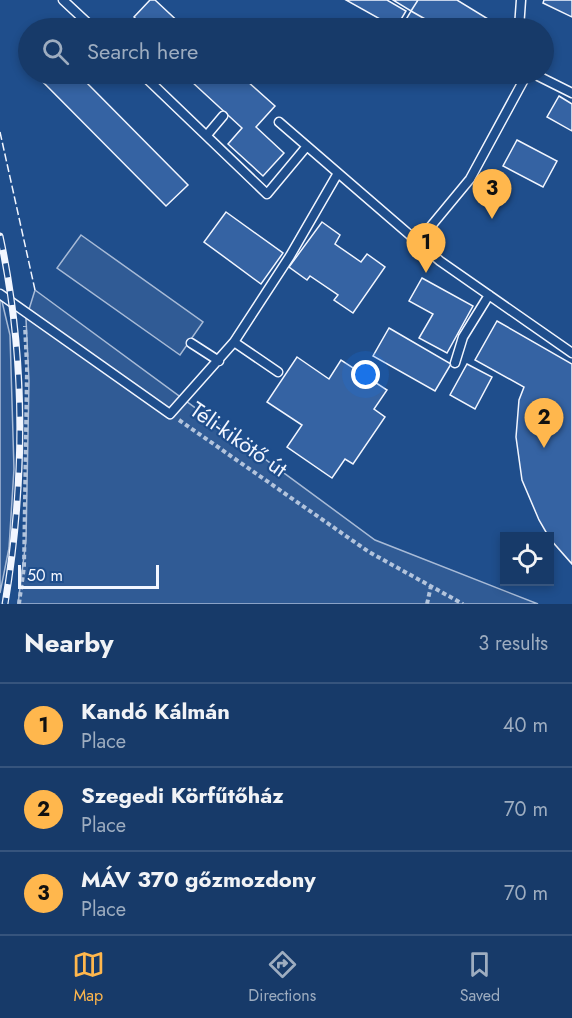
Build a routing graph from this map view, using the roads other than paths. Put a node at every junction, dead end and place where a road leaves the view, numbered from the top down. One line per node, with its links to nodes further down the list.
1 (63, 0): 3 (lane)
2 (521, 0): 4 (lane)
3 (82, 18)
4 (518, 18)
5 (153, 84): 11 (lane)
6 (522, 84): 14 (lane)
7 (554, 84): 8 (lane)
8 (572, 93)
9 (223, 116): 11 (lane)
10 (279, 122): 12 (lane)
11 (207, 135): 12 (lane)
12 (307, 146): 13 (lane)
13 (338, 173): 14 (lane); 17 (lane)
14 (417, 243): 16 (lane)
15 (0, 294): 20 (lane, Téli-kikötő út)
16 (489, 295): 19 (lane); 21 (lane)
17 (234, 342): 20 (lane); 22 (lane)
18 (191, 343): 20 (lane)
19 (572, 353)
20 (219, 361)
21 (455, 363)
22 (278, 372)

